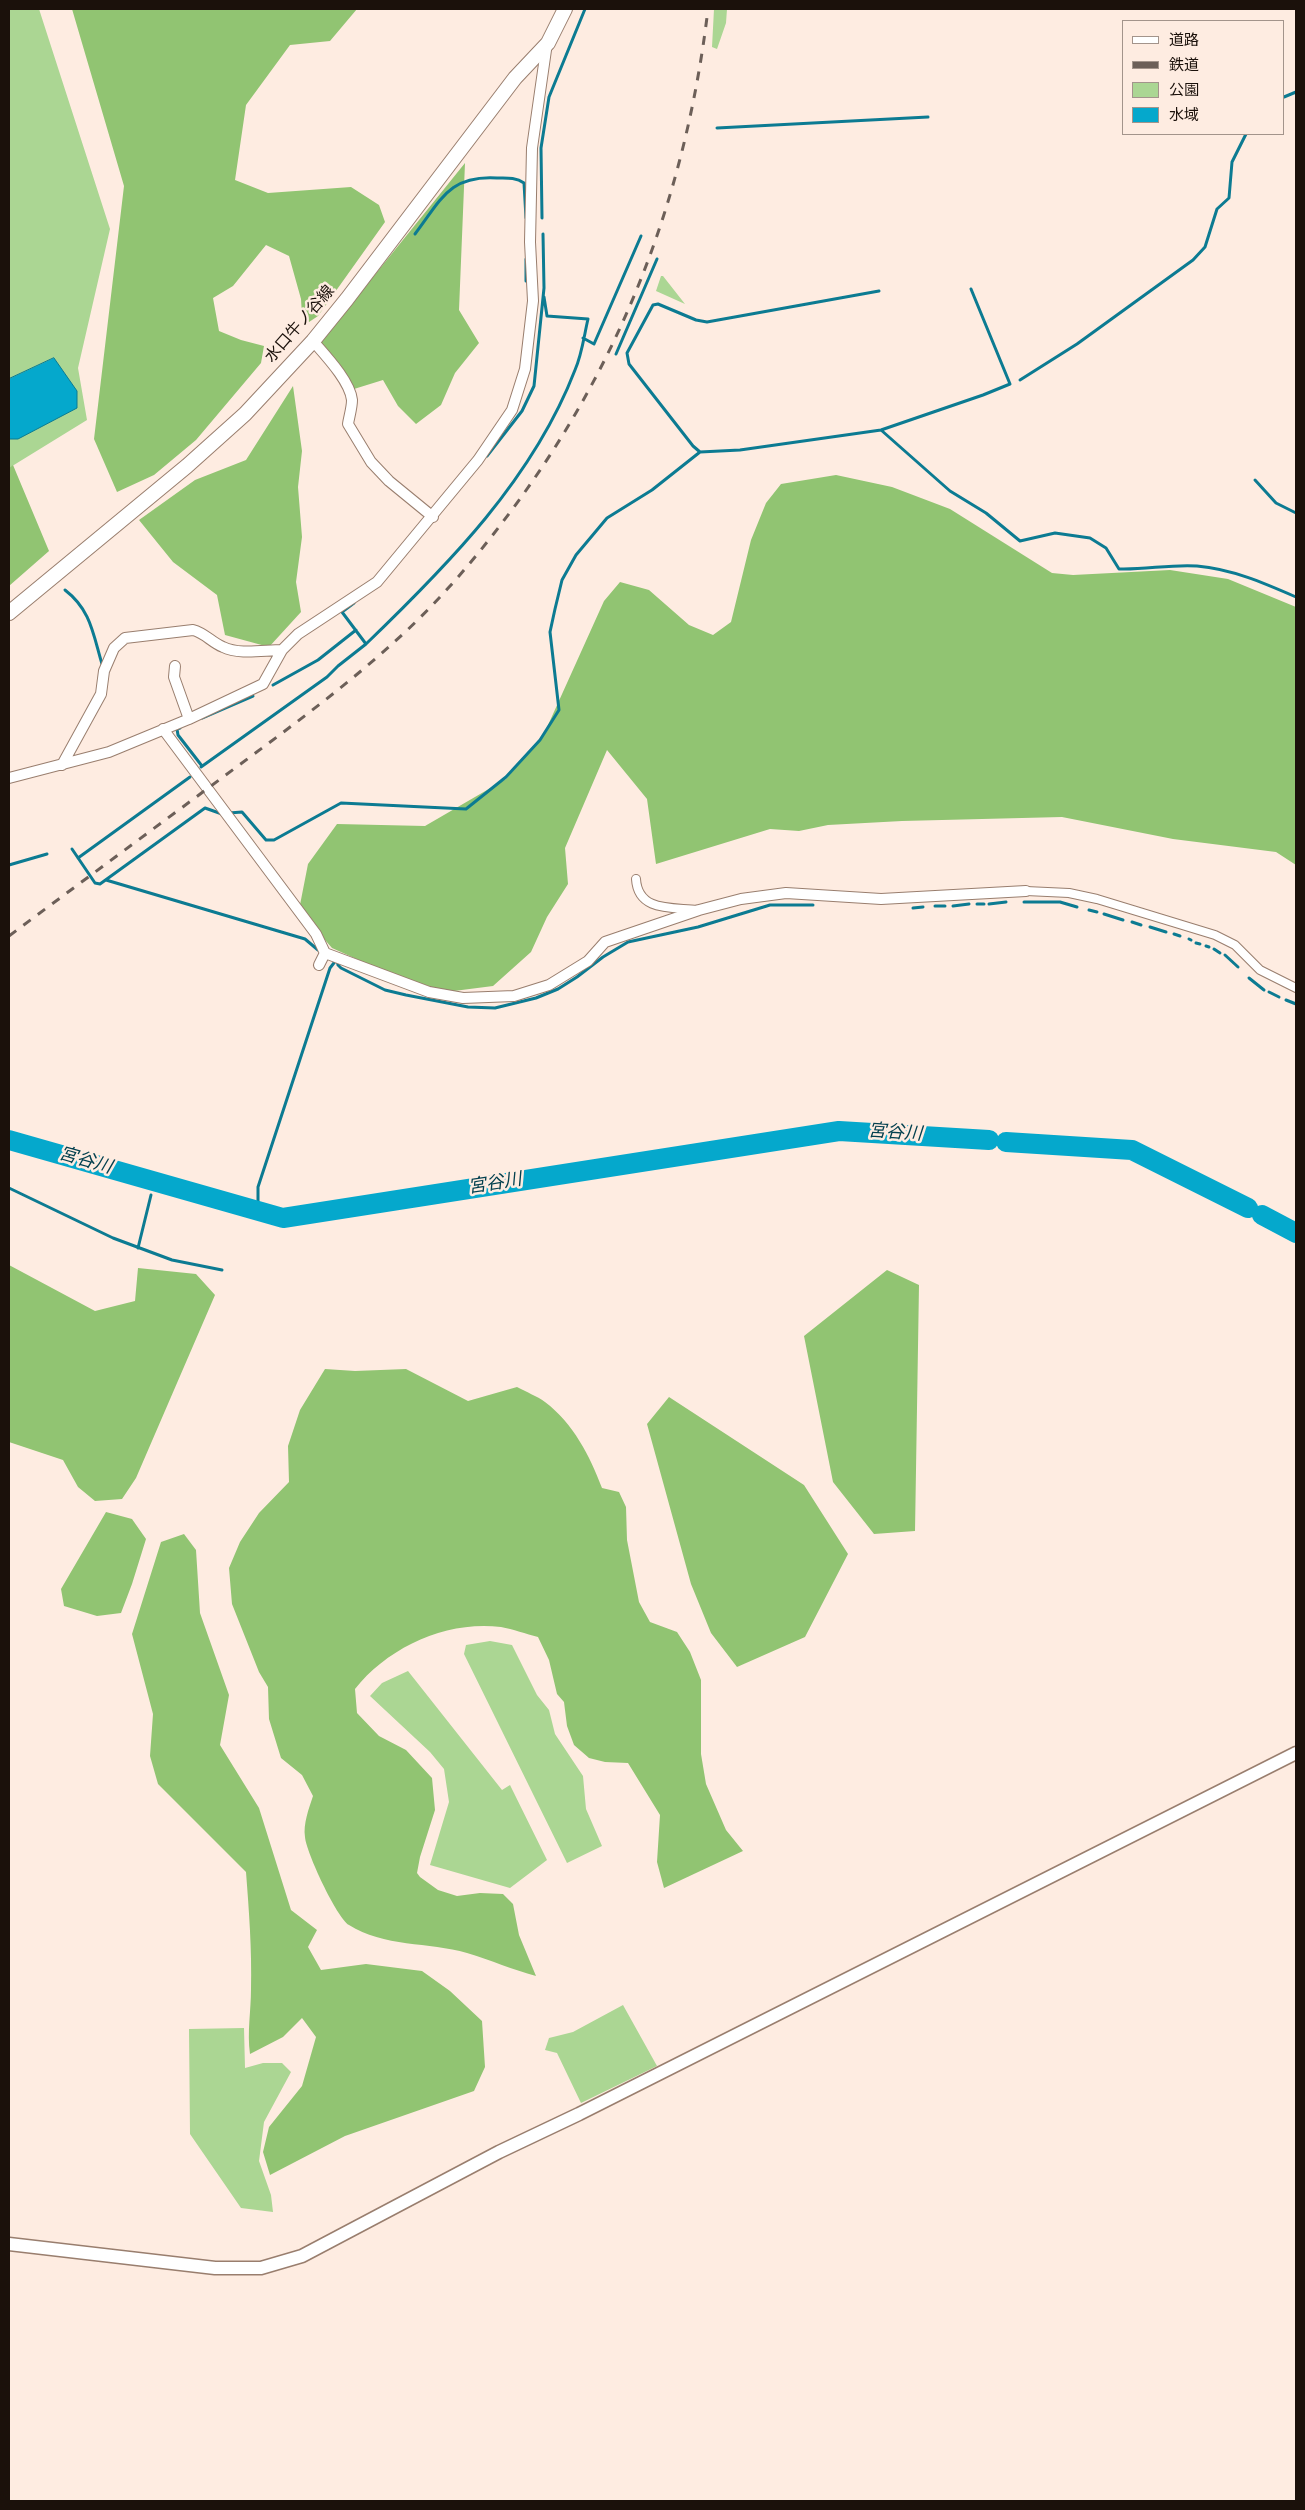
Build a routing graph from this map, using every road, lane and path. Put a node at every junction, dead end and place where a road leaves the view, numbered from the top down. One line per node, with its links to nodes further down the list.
1 (566, 9): 2 (main road, 水口牛ノ谷線)
2 (548, 42): 3 (main road, 水口牛ノ谷線); 4 (street)
3 (313, 341): 4 (street); 5 (main road, 水口牛ノ谷線)
4 (432, 517): 6 (street)
5 (9, 613)
6 (282, 650): 8 (street); 10 (street)
7 (176, 666): 8 (street)
8 (189, 719): 9 (street)
9 (163, 729): 10 (street); 15 (street)
10 (62, 765): 11 (street)
11 (9, 778)
12 (636, 879): 14 (street)
13 (1026, 891): 14 (street); 17 (street)
14 (699, 910): 15 (street)
15 (325, 953): 16 (street)
16 (319, 965)
17 (1296, 988)
18 (1296, 1753): 19 (street)
19 (9, 2244)

